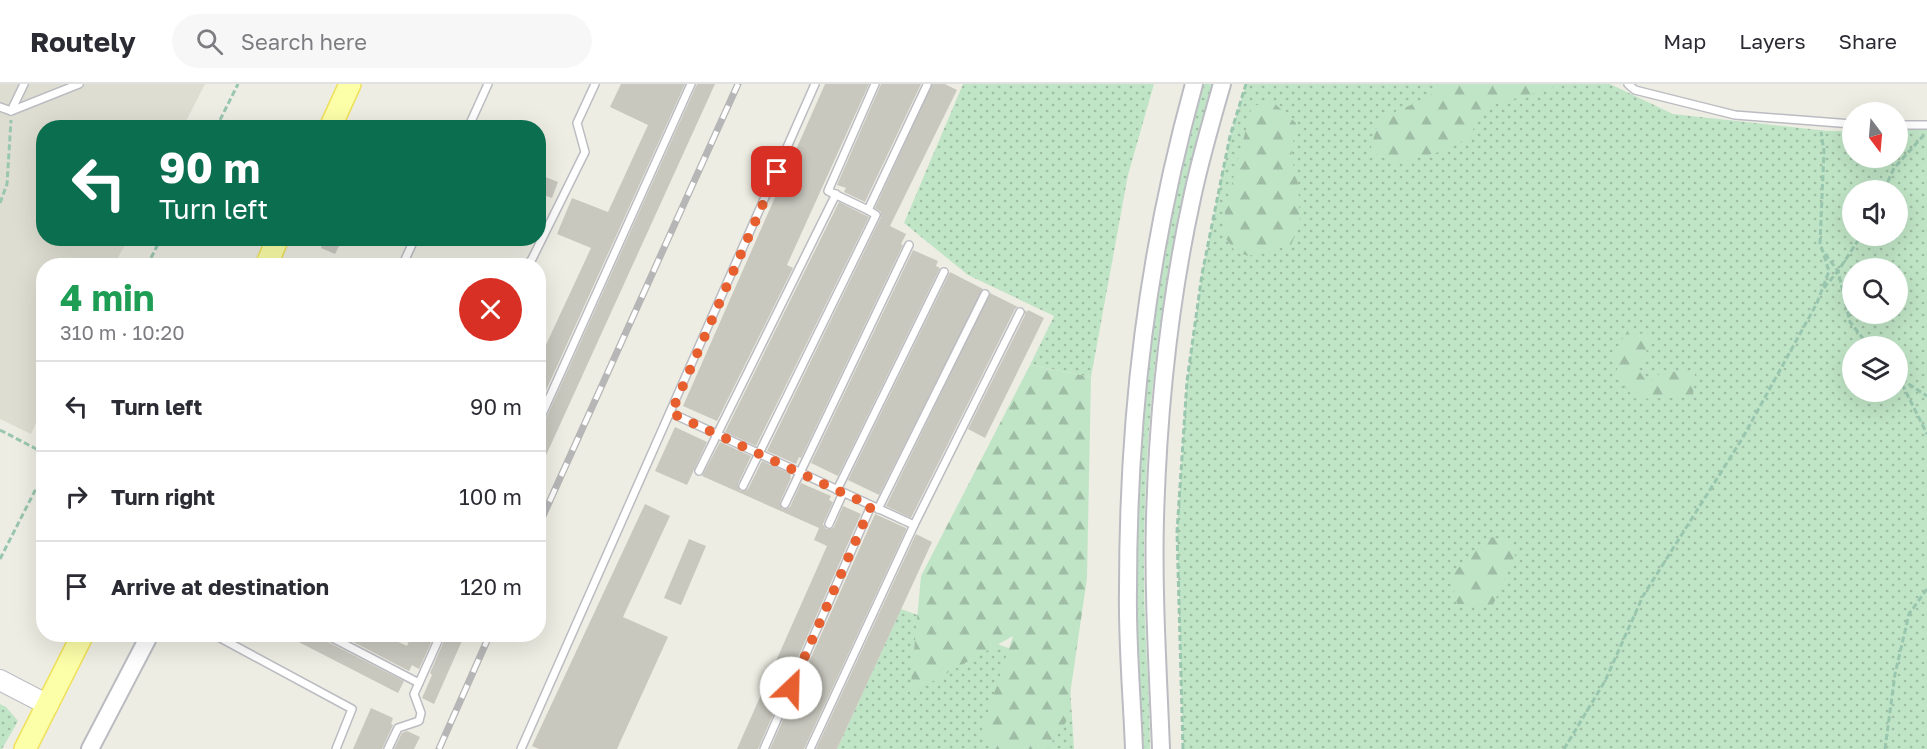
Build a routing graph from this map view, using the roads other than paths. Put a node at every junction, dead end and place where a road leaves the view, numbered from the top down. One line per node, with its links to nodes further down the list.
1 (24, 84): 14 (lane)
2 (79, 84): 14 (lane)
3 (350, 84): 15 (main road)
4 (488, 84): 16 (lane)
5 (595, 84): 22 (lane)
6 (691, 84): 27 (lane)
7 (815, 84): 28 (lane)
8 (875, 84): 20 (lane)
9 (1194, 84): 54 (street)
10 (1222, 84): 55 (street)
11 (1628, 84): 17 (lane)
12 (927, 85): 21 (lane)
13 (0, 107): 14 (lane)
14 (11, 111)
15 (334, 120)
16 (472, 120)
17 (1842, 123)
18 (1927, 124): 19 (lane)
19 (1908, 125)
20 (836, 194): 21 (lane); 29 (lane)
21 (868, 210): 30 (lane)
22 (546, 226)
23 (909, 245): 32 (lane)
24 (944, 272): 34 (lane)
25 (985, 294): 36 (lane)
26 (1020, 312): 38 (lane)
27 (546, 405)
28 (671, 413): 29 (lane); 51 (lane)
29 (717, 435): 30 (lane); 31 (lane)
30 (759, 454): 32 (lane); 33 (lane)
31 (699, 471)
32 (799, 473): 34 (lane); 35 (lane)
33 (744, 486)
34 (840, 492): 36 (lane); 37 (lane)
35 (785, 504)
36 (874, 508): 38 (lane); 52 (lane)
37 (829, 524)
38 (914, 525): 53 (lane)
39 (79, 642): 46 (main road)
40 (146, 642): 48 (street)
41 (228, 642): 49 (lane)
42 (340, 642): 45 (lane)
43 (437, 642): 45 (lane)
44 (0, 680): 46 (main road)
45 (419, 683): 50 (lane)
46 (48, 705): 47 (main road)
47 (25, 749)
48 (90, 749)
49 (336, 749)
50 (388, 749)
51 (521, 749)
52 (764, 749)
53 (810, 749)
54 (1134, 749)
55 (1161, 749)

